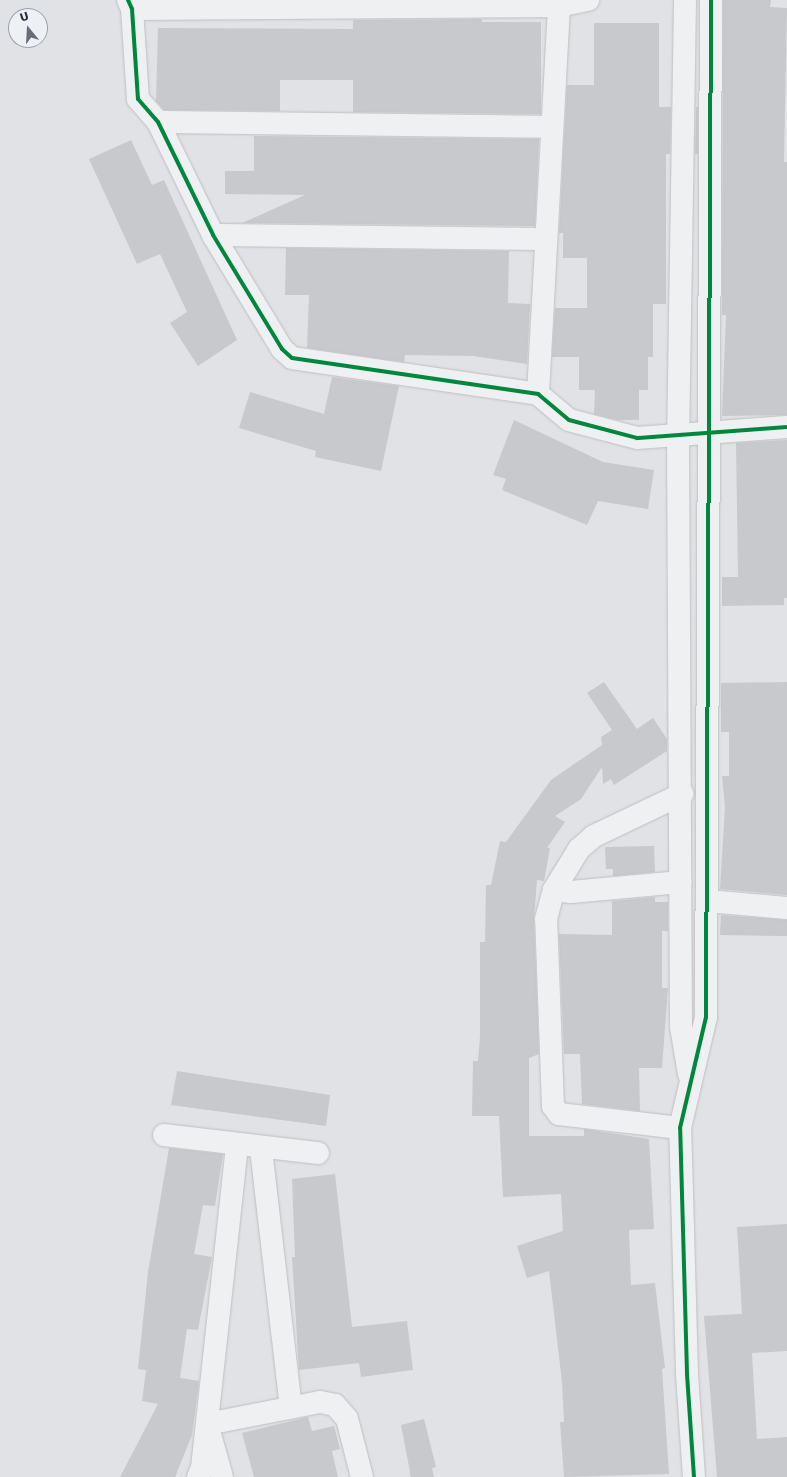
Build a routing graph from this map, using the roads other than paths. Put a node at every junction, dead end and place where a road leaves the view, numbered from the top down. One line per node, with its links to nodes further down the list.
1 (588, 0): 8 (street)
2 (685, 0): 16 (street)
3 (711, 0): 15 (street)
4 (214, 3): 5 (street); 7 (street)
5 (324, 3): 6 (street)
6 (448, 3): 8 (street)
7 (130, 5): 9 (street)
8 (559, 6): 10 (street)
9 (158, 122): 10 (street); 11 (street)
10 (550, 127): 12 (street)
11 (213, 235): 12 (street); 13 (street)
12 (545, 240): 13 (street)
13 (538, 394): 16 (street)
14 (787, 427): 15 (street)
15 (706, 430): 16 (street); 20 (street)
16 (678, 436): 17 (street)
17 (682, 794): 18 (street); 19 (street)
18 (681, 882): 19 (street); 22 (street)
19 (554, 890): 23 (street)
20 (708, 901): 21 (street); 22 (street)
21 (787, 908)
22 (690, 1083): 23 (street)
23 (680, 1128): 33 (street)
24 (164, 1135): 25 (street)
25 (237, 1145): 26 (street); 29 (street)
26 (261, 1149): 27 (street); 28 (street)
27 (318, 1153)
28 (291, 1407): 29 (street); 32 (street)
29 (207, 1424): 30 (street); 31 (street)
30 (198, 1477)
31 (222, 1477)
32 (362, 1477)
33 (694, 1477)

